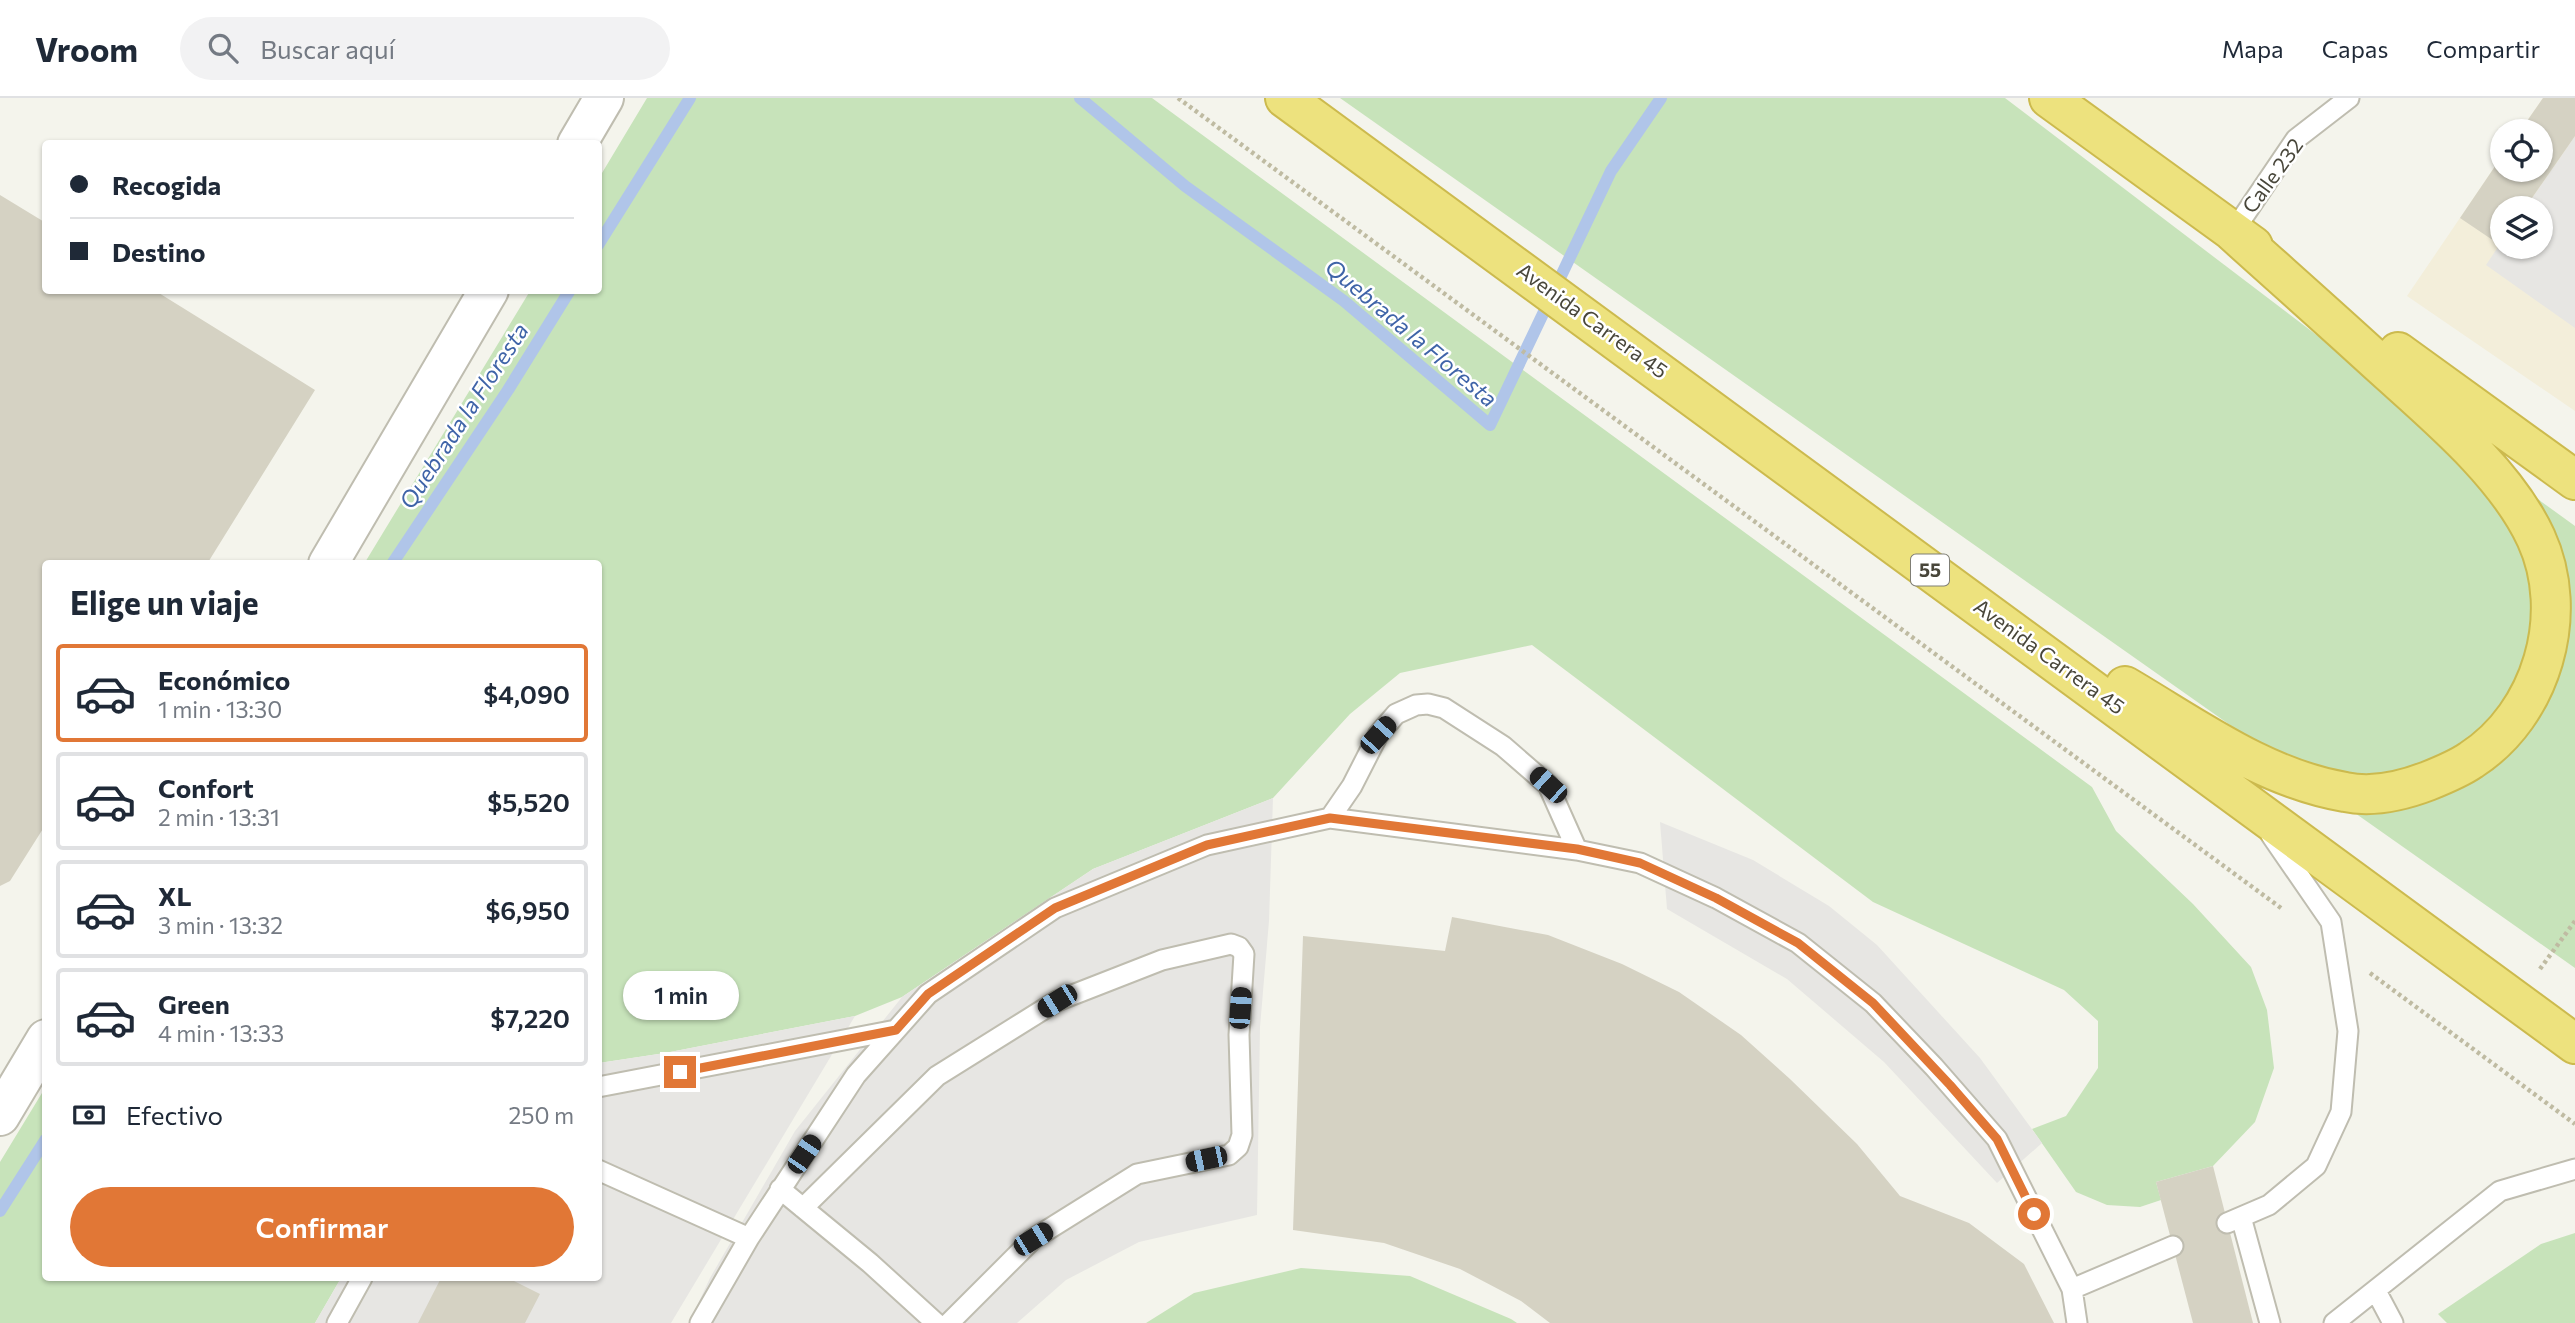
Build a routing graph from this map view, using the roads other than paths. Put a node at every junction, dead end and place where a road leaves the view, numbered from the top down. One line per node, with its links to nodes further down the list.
1 (604, 98): 5 (street)
2 (1285, 98): 10 (highway, Avenida Carrera 45 / 55)
3 (2049, 98): 6 (highway)
4 (2349, 98): 6 (lane, Calle 232)
5 (579, 140)
6 (2233, 232): 8 (highway); 10 (highway)
7 (487, 294): 9 (street)
8 (2575, 480)
9 (330, 560)
10 (1936, 574): 11 (highway, Avenida Carrera 45 / 55)
11 (2251, 805): 15 (highway, Avenida Carrera 45 / 55); 33 (lane)
12 (1330, 818): 13 (lane); 13 (lane); 14 (lane)
13 (1577, 849): 26 (lane)
14 (896, 1030): 17 (lane); 21 (lane)
15 (2575, 1044)
16 (42, 1046): 18 (street)
17 (602, 1086)
18 (0, 1116)
19 (2575, 1169): 27 (lane)
20 (602, 1172): 23 (lane)
21 (780, 1189): 22 (lane); 23 (lane)
22 (803, 1208): 30 (lane); 31 (lane)
23 (749, 1238): 29 (lane)
24 (2173, 1247): 26 (lane)
25 (360, 1281): 28 (lane)
26 (2072, 1289): 32 (lane)
27 (2376, 1292): 34 (lane); 35 (lane)
28 (337, 1323)
29 (700, 1323)
30 (936, 1323)
31 (949, 1323)
32 (2077, 1323)
33 (2270, 1323)
34 (2334, 1323)
35 (2393, 1323)

